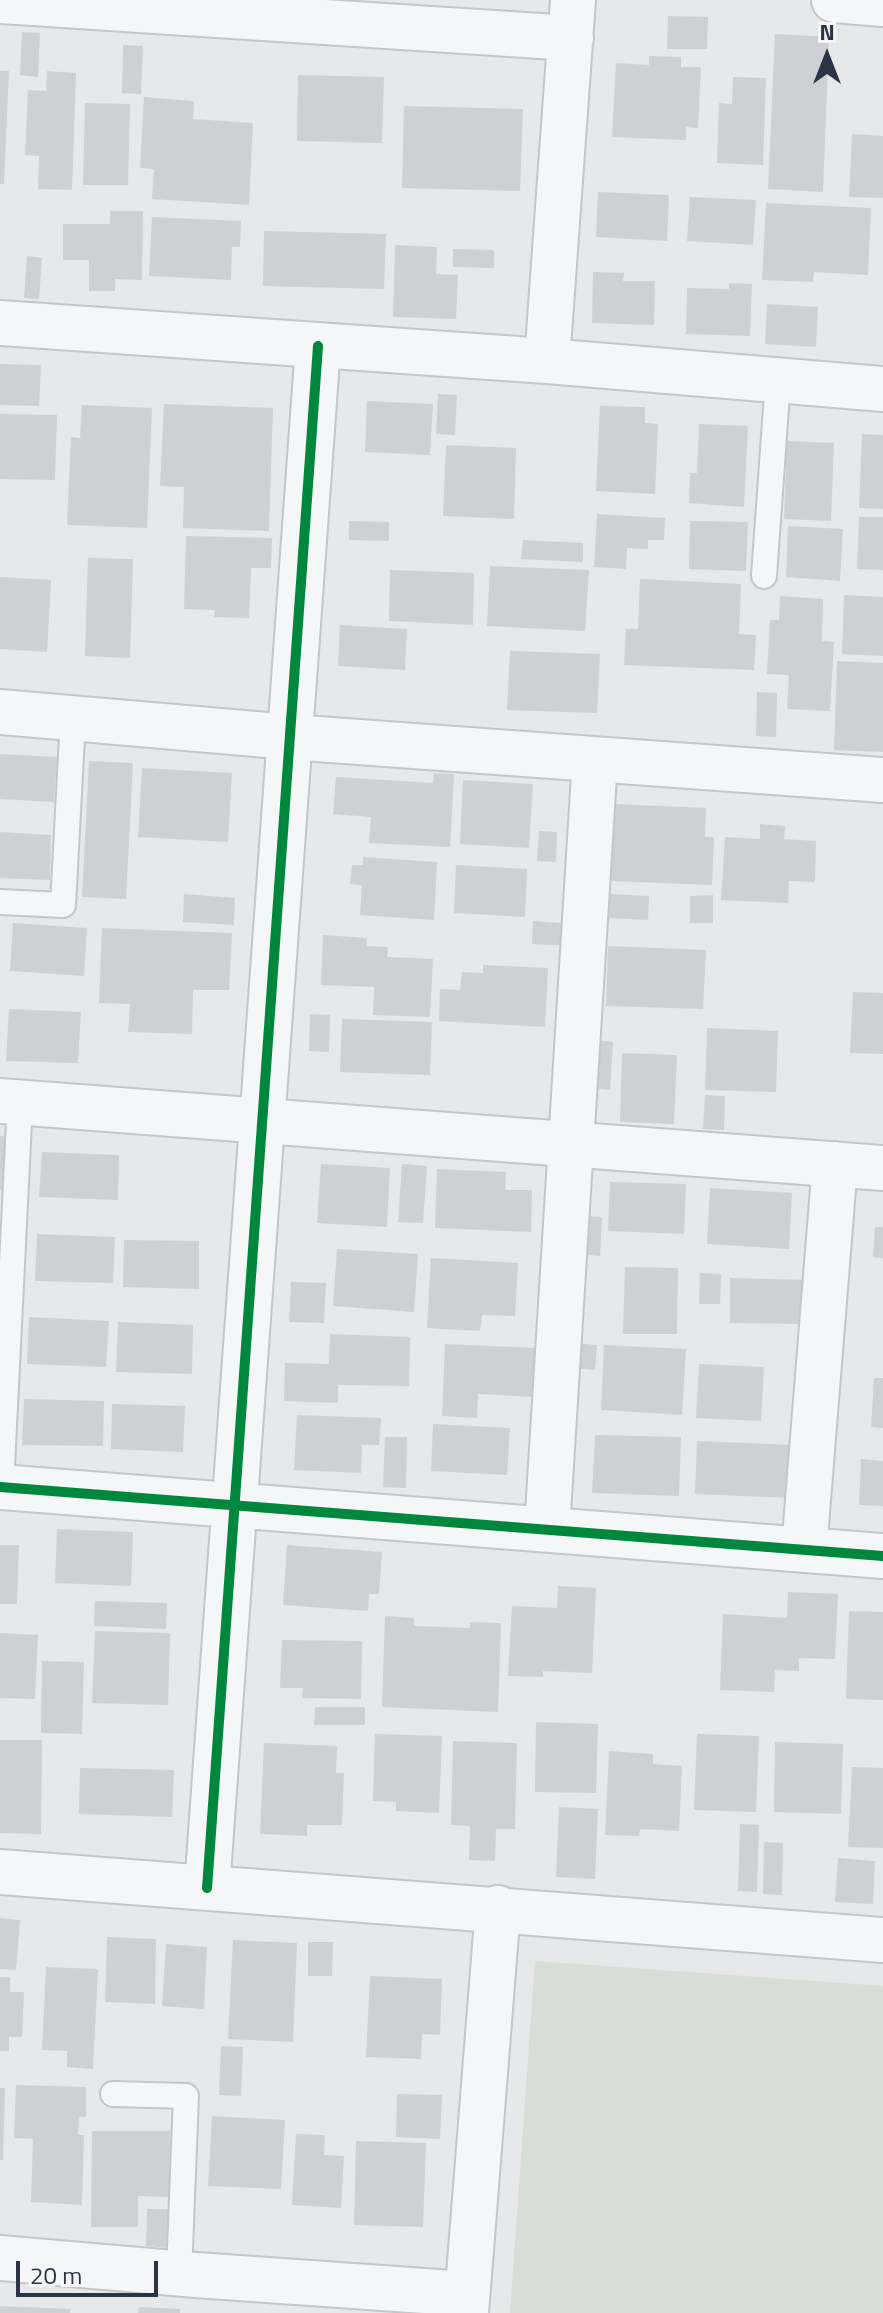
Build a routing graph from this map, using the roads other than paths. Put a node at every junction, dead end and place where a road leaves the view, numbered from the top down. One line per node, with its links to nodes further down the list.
1 (834, 0): 3 (street)
2 (0, 1): 4 (street)
3 (883, 4)
4 (128, 5): 5 (street)
5 (295, 10): 6 (street)
6 (572, 19): 9 (street)
7 (0, 323): 8 (street)
8 (318, 346): 9 (street); 15 (street)
9 (547, 361): 10 (street)
10 (778, 380): 11 (street); 12 (lane)
11 (883, 389)
12 (764, 576)
13 (0, 712): 14 (street)
14 (73, 718): 15 (street); 18 (lane)
15 (290, 737): 16 (street); 20 (street)
16 (595, 759): 17 (street); 21 (street)
17 (883, 780)
18 (0, 902)
19 (10, 1102): 20 (street); 24 (lane)
20 (264, 1120): 21 (street); 25 (street)
21 (571, 1144): 22 (street); 26 (street)
22 (835, 1164): 23 (street); 27 (street)
23 (883, 1168)
24 (0, 1487): 25 (street)
25 (233, 1505): 26 (street); 30 (street)
26 (547, 1529): 27 (street)
27 (804, 1550): 28 (street)
28 (883, 1556)
29 (0, 1872): 30 (street)
30 (207, 1888): 31 (street)
31 (498, 1908): 32 (street); 36 (street)
32 (883, 1940)
33 (113, 2094): 35 (lane)
34 (0, 2258): 35 (street)
35 (189, 2287): 36 (street)
36 (466, 2304)

